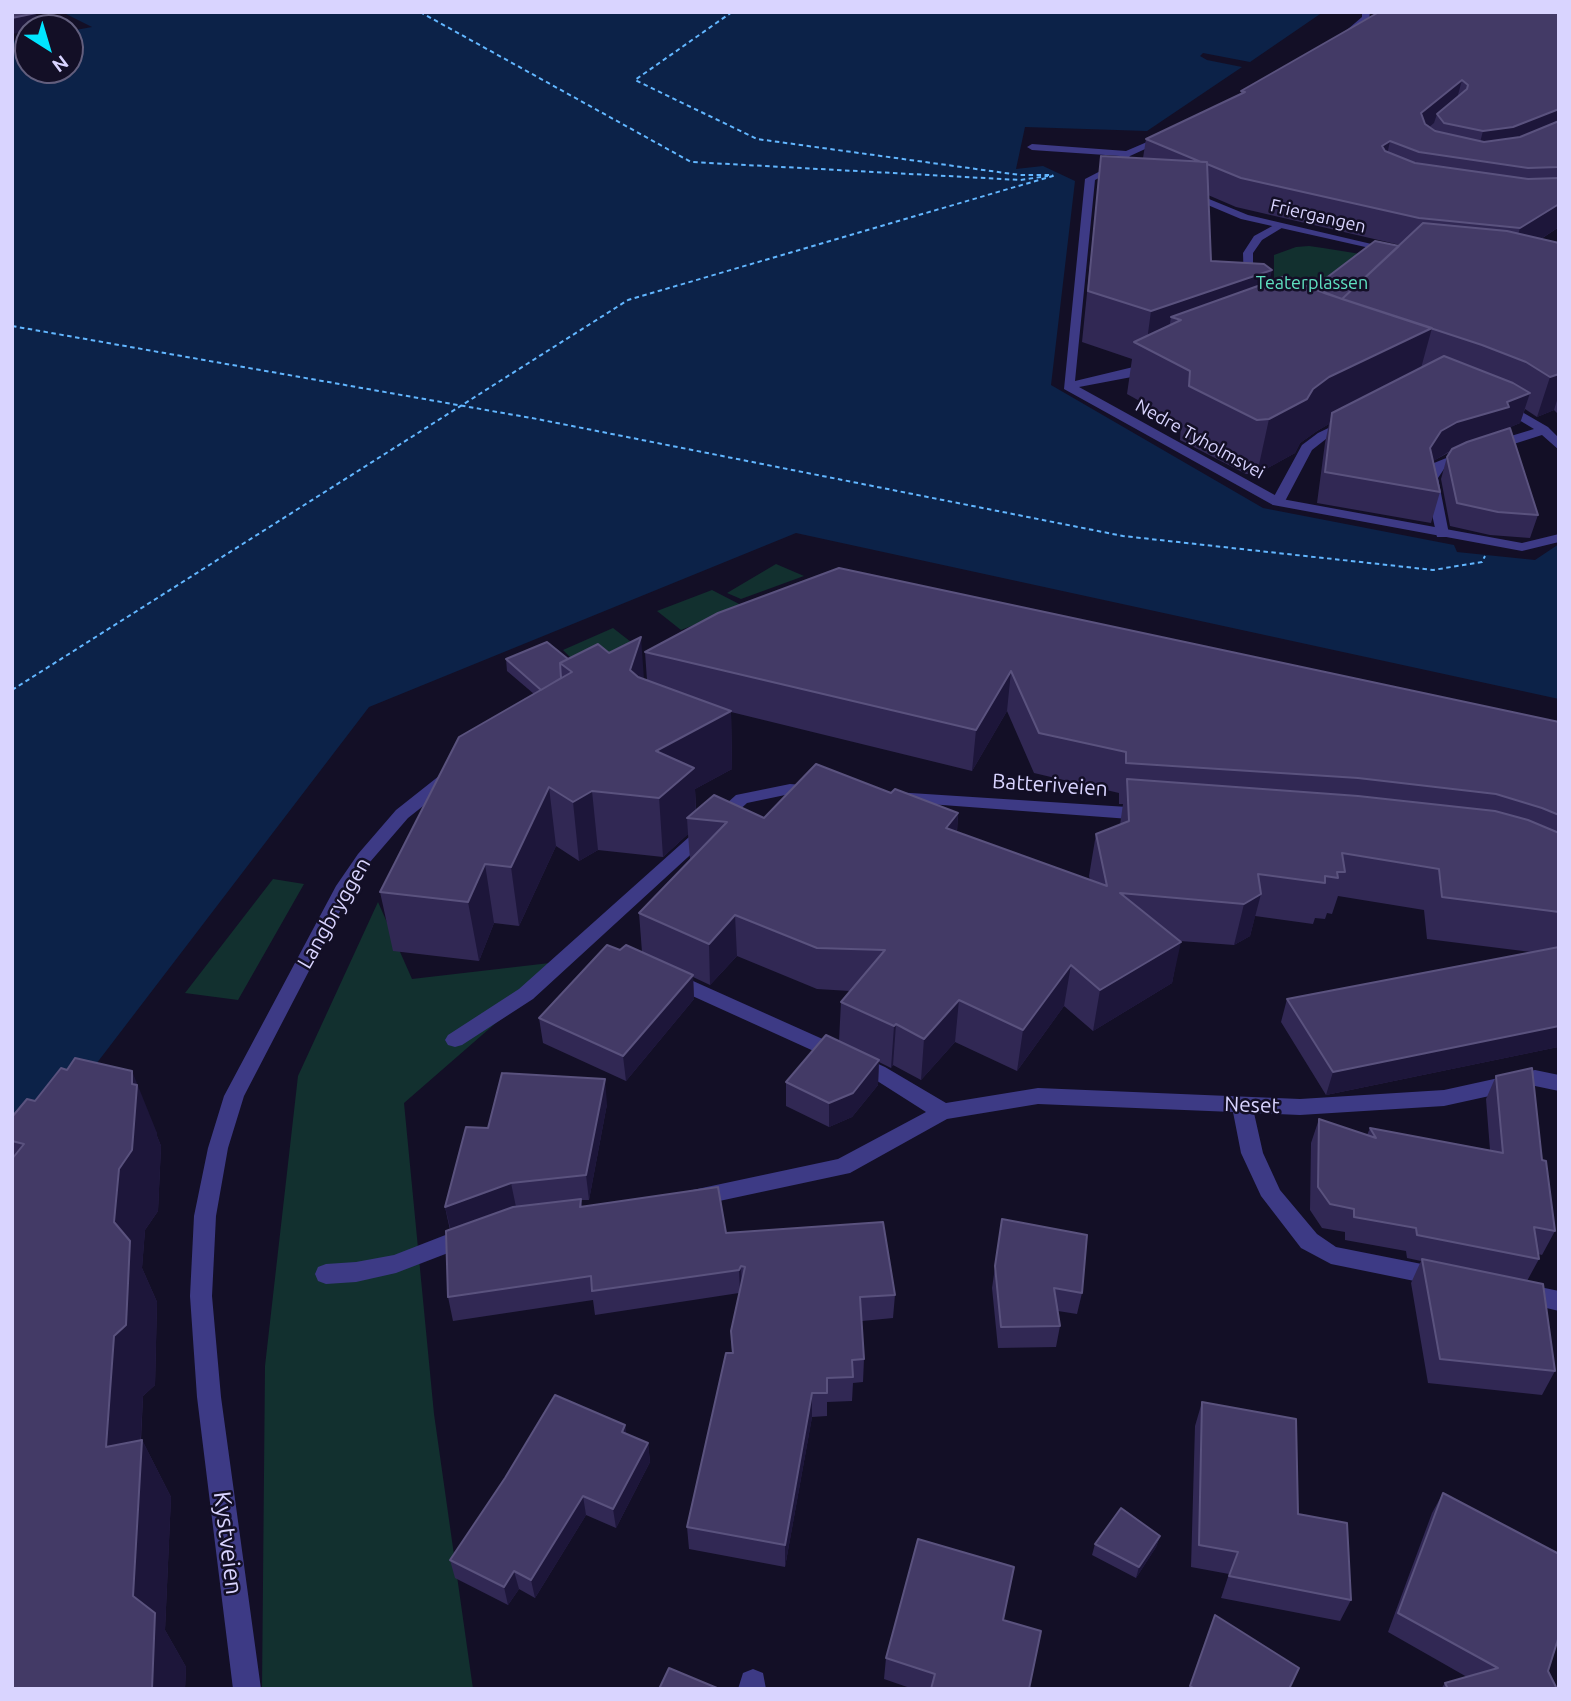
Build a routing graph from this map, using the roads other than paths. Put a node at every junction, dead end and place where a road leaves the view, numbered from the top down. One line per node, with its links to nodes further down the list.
1 (1366, 12): 2 (street)
2 (1334, 43)
3 (1177, 132): 5 (street)
4 (1032, 147): 5 (street)
5 (1128, 162): 13 (street)
6 (1173, 186): 8 (street, Friergangen)
7 (1184, 202): 8 (street)
8 (1211, 203): 9 (street, Friergangen)
9 (1280, 226): 10 (street, Friergangen); 11 (street)
10 (1398, 251)
11 (1248, 301)
12 (1159, 364): 13 (street)
13 (1068, 386): 18 (street, Nedre Tyholmsvei)
14 (1490, 399): 16 (street)
15 (1360, 417): 18 (street)
16 (1544, 430): 17 (street); 19 (street)
17 (1559, 446)
18 (1278, 502): 19 (street, Nedre Tyholmsvei)
19 (1442, 534): 20 (street, Nedre Tyholmsvei)
20 (1559, 538)
21 (461, 768): 36 (street, Langbryggen)
22 (832, 792): 26 (street)
23 (874, 795): 24 (street, Batteriveien)
24 (1165, 816)
25 (654, 971): 29 (street)
26 (455, 1040)
27 (1559, 1083): 28 (street, Neset)
28 (1242, 1105): 29 (street, Neset); 33 (street)
29 (943, 1112): 30 (street, Neset)
30 (674, 1202)
31 (481, 1231): 32 (street)
32 (326, 1274)
33 (1465, 1282)
34 (1505, 1290): 35 (street)
35 (1559, 1301)
36 (209, 1397): 37 (street, Kystveien)
37 (247, 1689)

